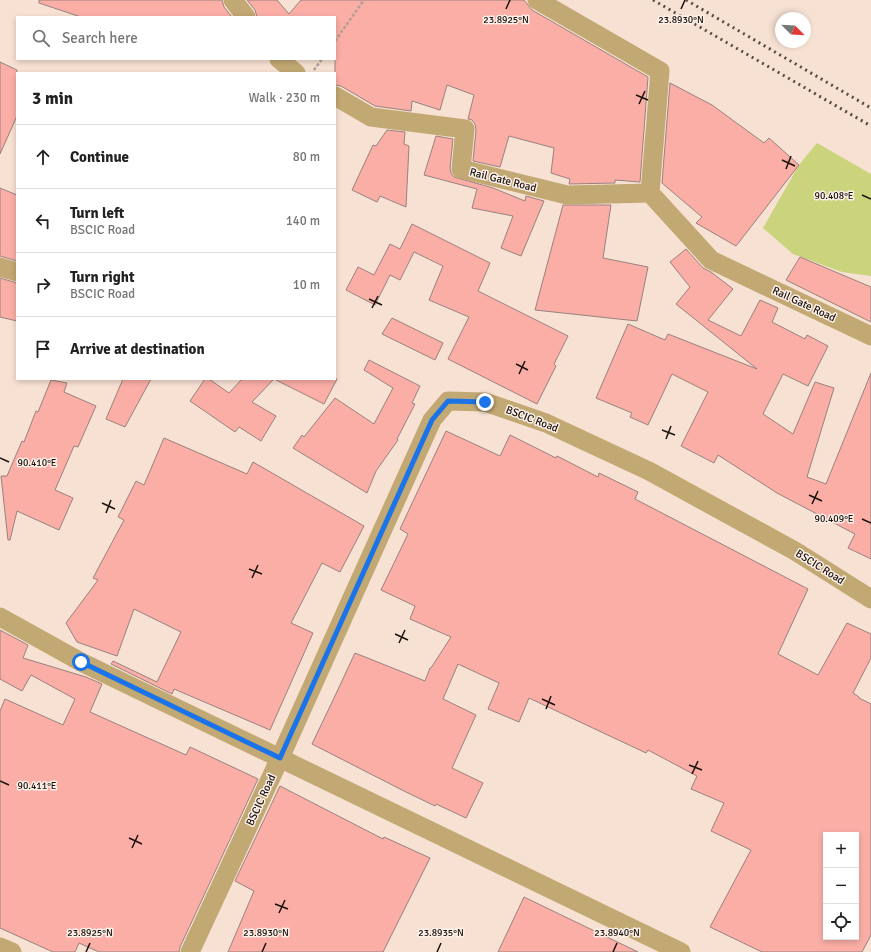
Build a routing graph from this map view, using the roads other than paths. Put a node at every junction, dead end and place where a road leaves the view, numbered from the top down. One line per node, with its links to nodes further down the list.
1 (233, 0): 3 (street)
2 (538, 0): 7 (street)
3 (245, 16)
4 (280, 60): 5 (street)
5 (295, 72)
6 (336, 97): 7 (street, Rail Gate Road)
7 (650, 193): 10 (street, Rail Gate Road)
8 (0, 267): 9 (street)
9 (16, 272)
10 (871, 336)
11 (871, 598): 13 (street, BSCIC Road)
12 (0, 617): 13 (street)
13 (280, 758): 16 (street, BSCIC Road); 17 (street)
14 (0, 947): 15 (street)
15 (12, 952)
16 (190, 952)
17 (681, 952)

